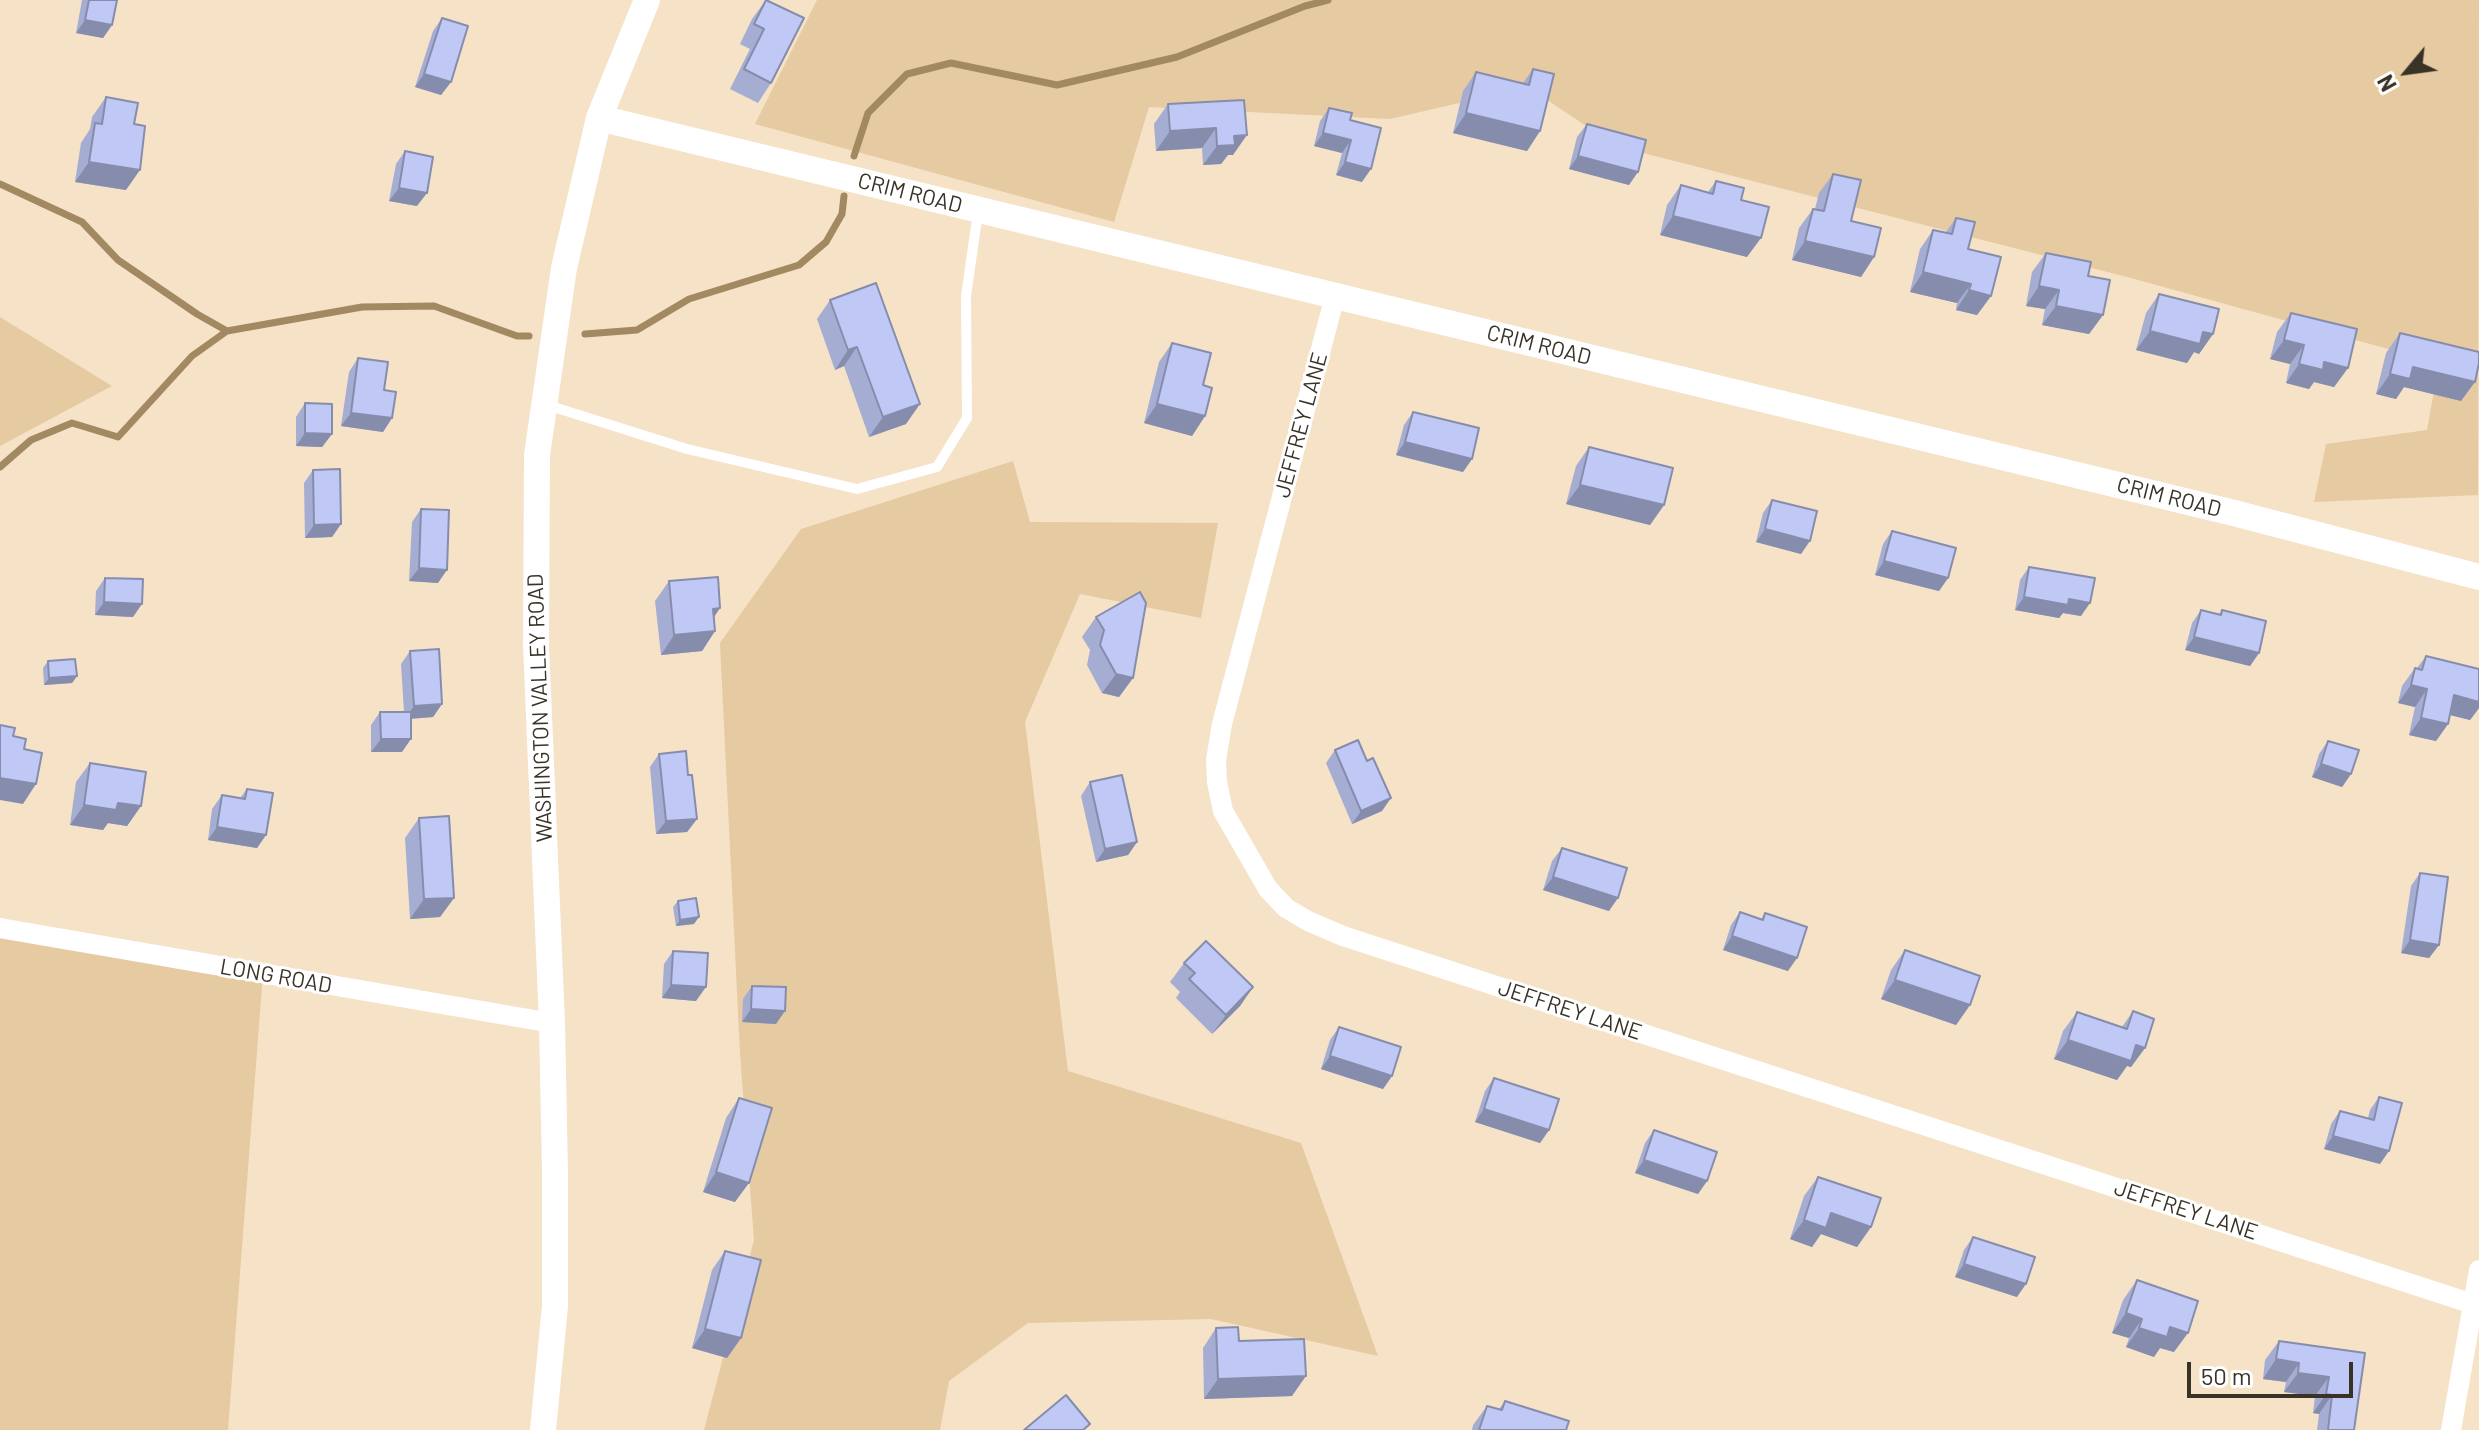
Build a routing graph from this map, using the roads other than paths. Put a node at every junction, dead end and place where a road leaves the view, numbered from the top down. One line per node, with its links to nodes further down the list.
1 (647, 0): 2 (street, WASHINGTON VALLEY ROAD)
2 (599, 118): 3 (street, CRIM ROAD); 5 (street, WASHINGTON VALLEY ROAD)
3 (979, 210): 4 (street, CRIM ROAD); 5 (lane)
4 (1335, 296): 6 (street, CRIM ROAD); 10 (street, JEFFREY LANE)
5 (544, 404): 8 (street, WASHINGTON VALLEY ROAD)
6 (2479, 577)
7 (0, 928): 8 (street, LONG ROAD)
8 (552, 1023): 11 (street, WASHINGTON VALLEY ROAD)
9 (2479, 1270): 10 (street)
10 (2473, 1304): 12 (street)
11 (543, 1430)
12 (2451, 1430)

